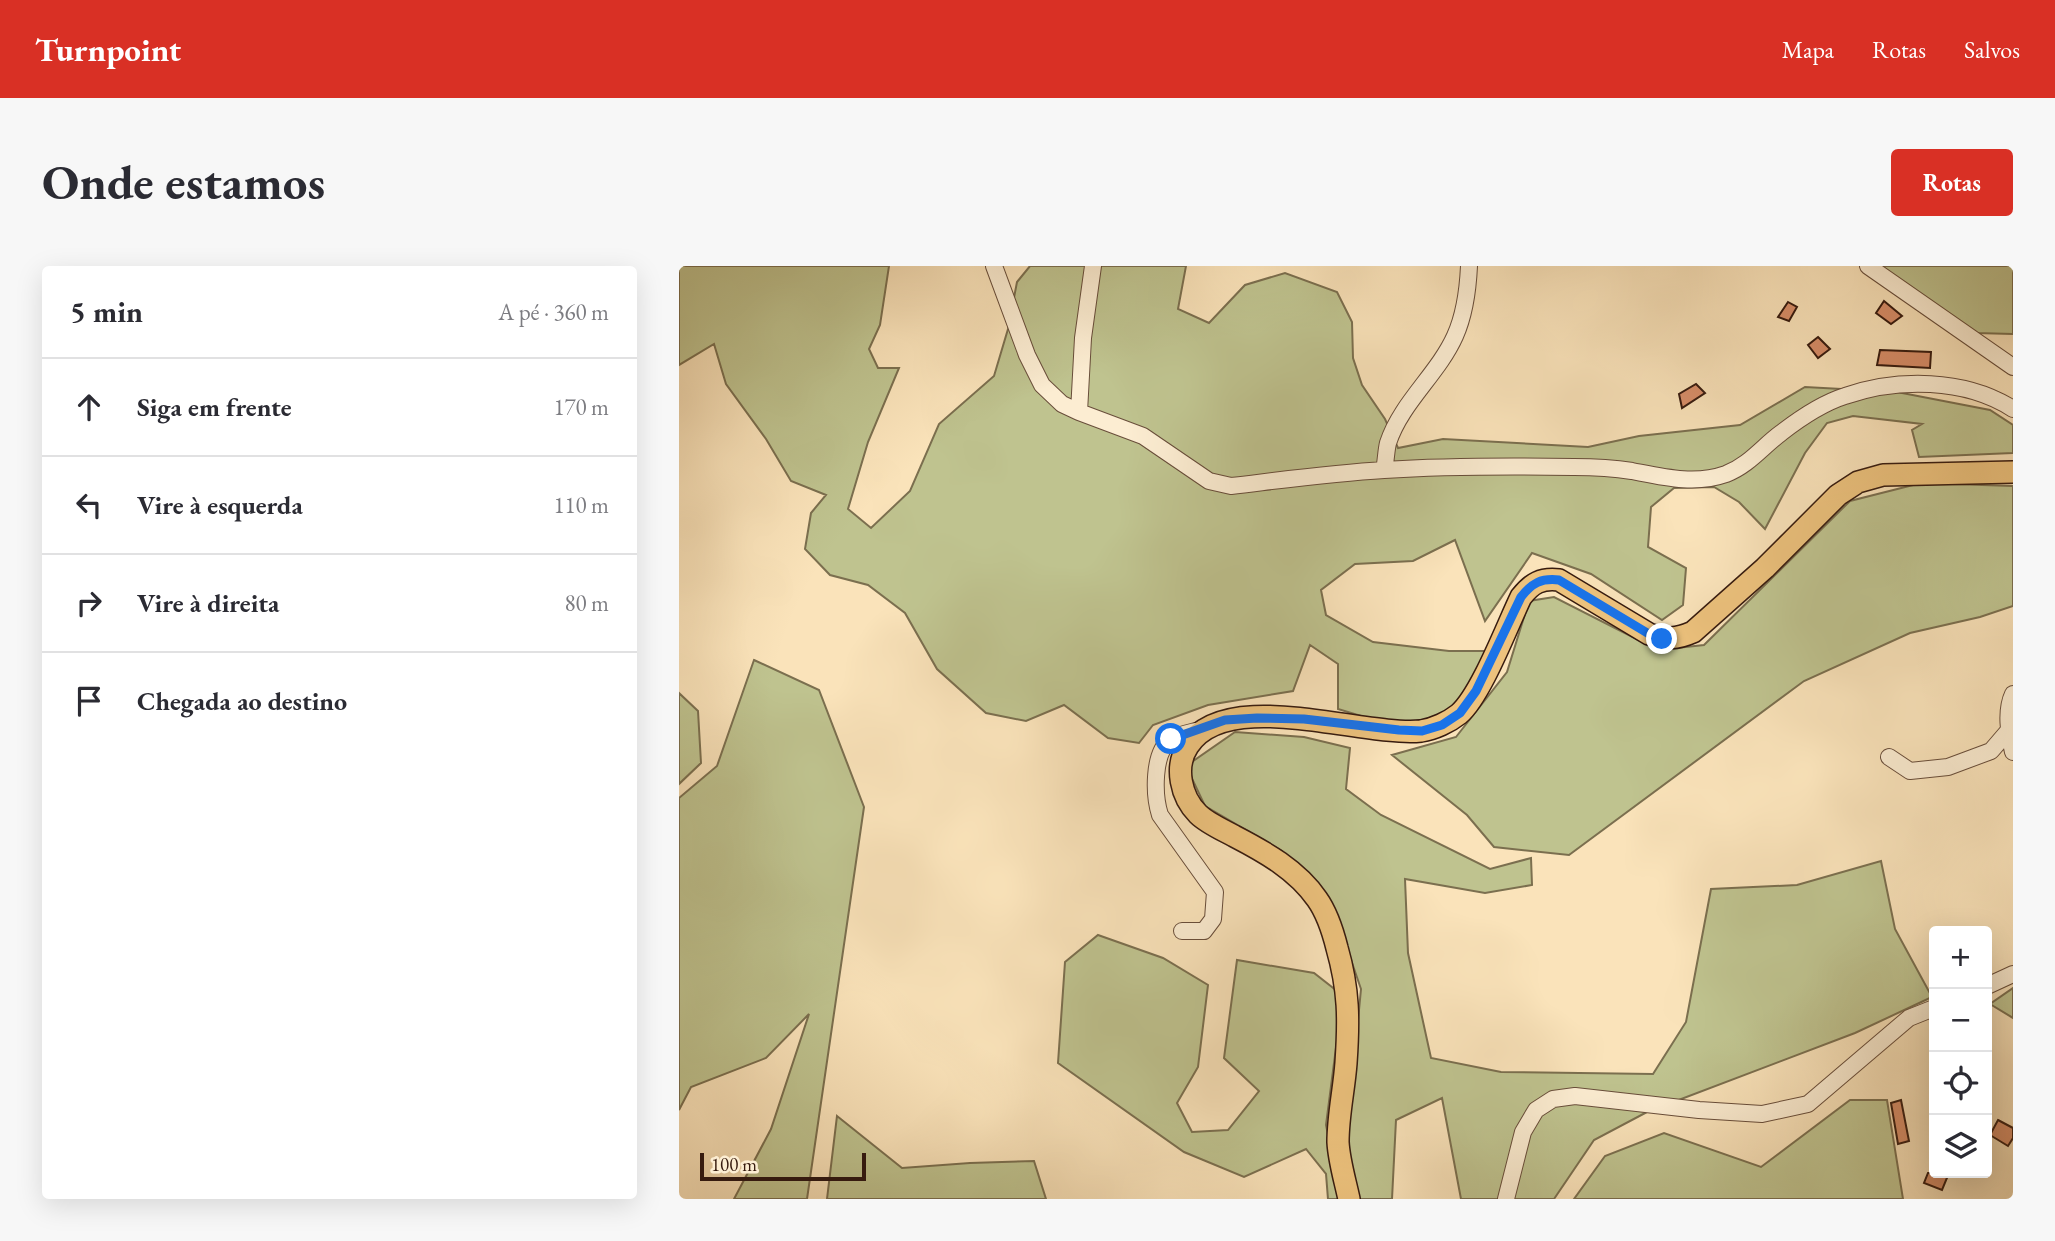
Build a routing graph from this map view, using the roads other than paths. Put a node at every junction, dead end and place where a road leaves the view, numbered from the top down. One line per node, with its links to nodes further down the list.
1 (995, 266): 7 (street)
2 (1093, 266): 7 (street)
3 (1469, 266): 8 (street)
4 (1868, 266): 5 (street)
5 (2013, 367)
6 (2013, 409): 8 (street)
7 (1079, 412): 8 (street)
8 (1384, 470)
9 (2013, 472): 11 (main road)
10 (2013, 694): 12 (street)
11 (1203, 729): 15 (street); 19 (main road)
12 (2009, 730): 13 (street); 14 (street)
13 (2013, 752)
14 (1889, 757)
15 (1182, 931)
16 (2013, 974): 17 (street)
17 (1992, 984)
18 (1929, 1010): 20 (street)
19 (1349, 1199)
20 (1506, 1199)

